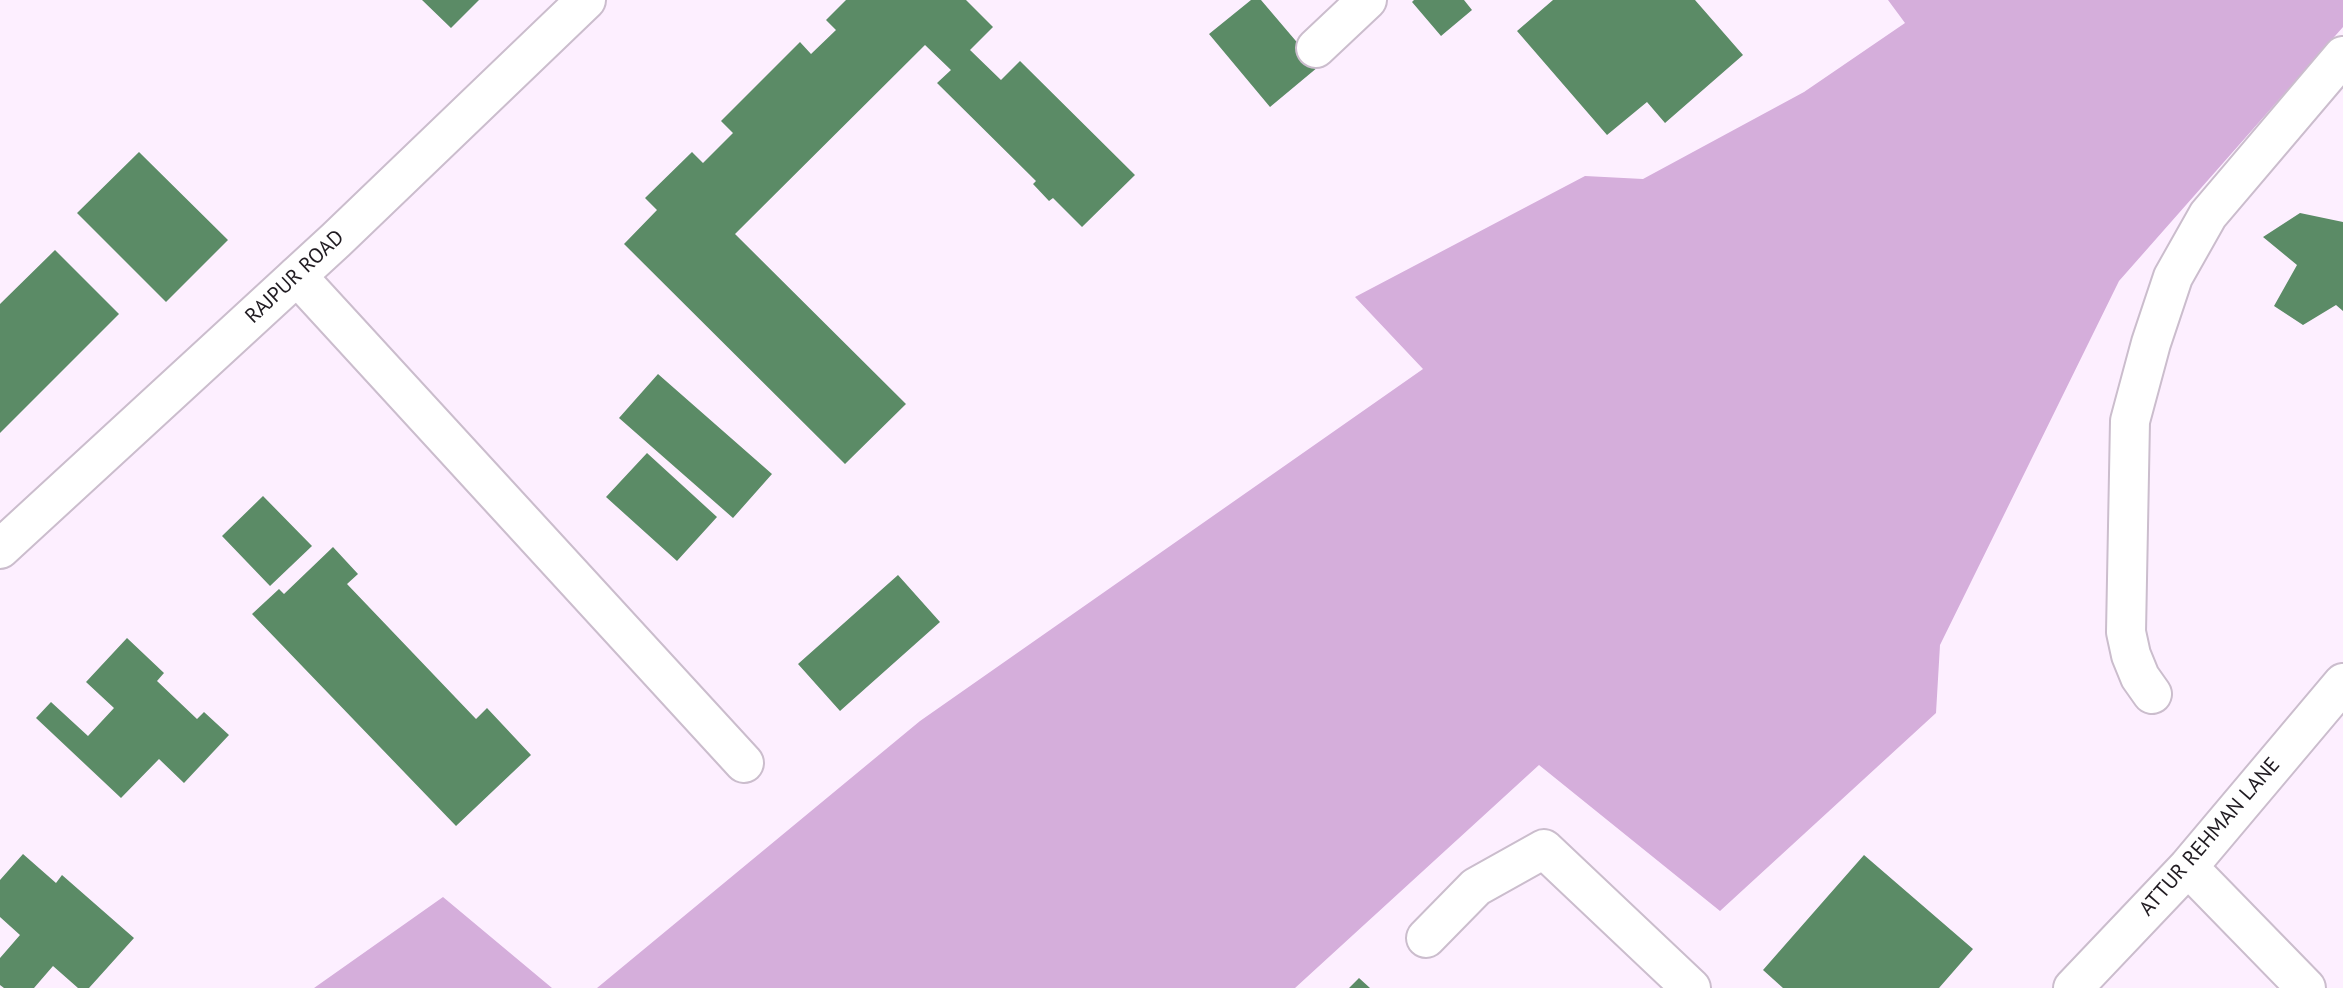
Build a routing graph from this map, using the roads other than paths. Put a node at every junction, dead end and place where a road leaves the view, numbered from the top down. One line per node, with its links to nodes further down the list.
1 (586, 0): 5 (street, RAJPUR ROAD)
2 (1367, 0): 3 (street)
3 (1316, 48)
4 (2343, 56): 8 (street)
5 (297, 276): 6 (street, RAJPUR ROAD); 9 (street)
6 (0, 549)
7 (2343, 683): 10 (street, ATTUR REHMAN LANE)
8 (2152, 694)
9 (744, 763)
10 (2188, 867): 13 (street, ATTUR REHMAN LANE); 14 (street)
11 (1426, 938): 12 (street)
12 (1691, 988)
13 (2073, 988)
14 (2305, 988)

